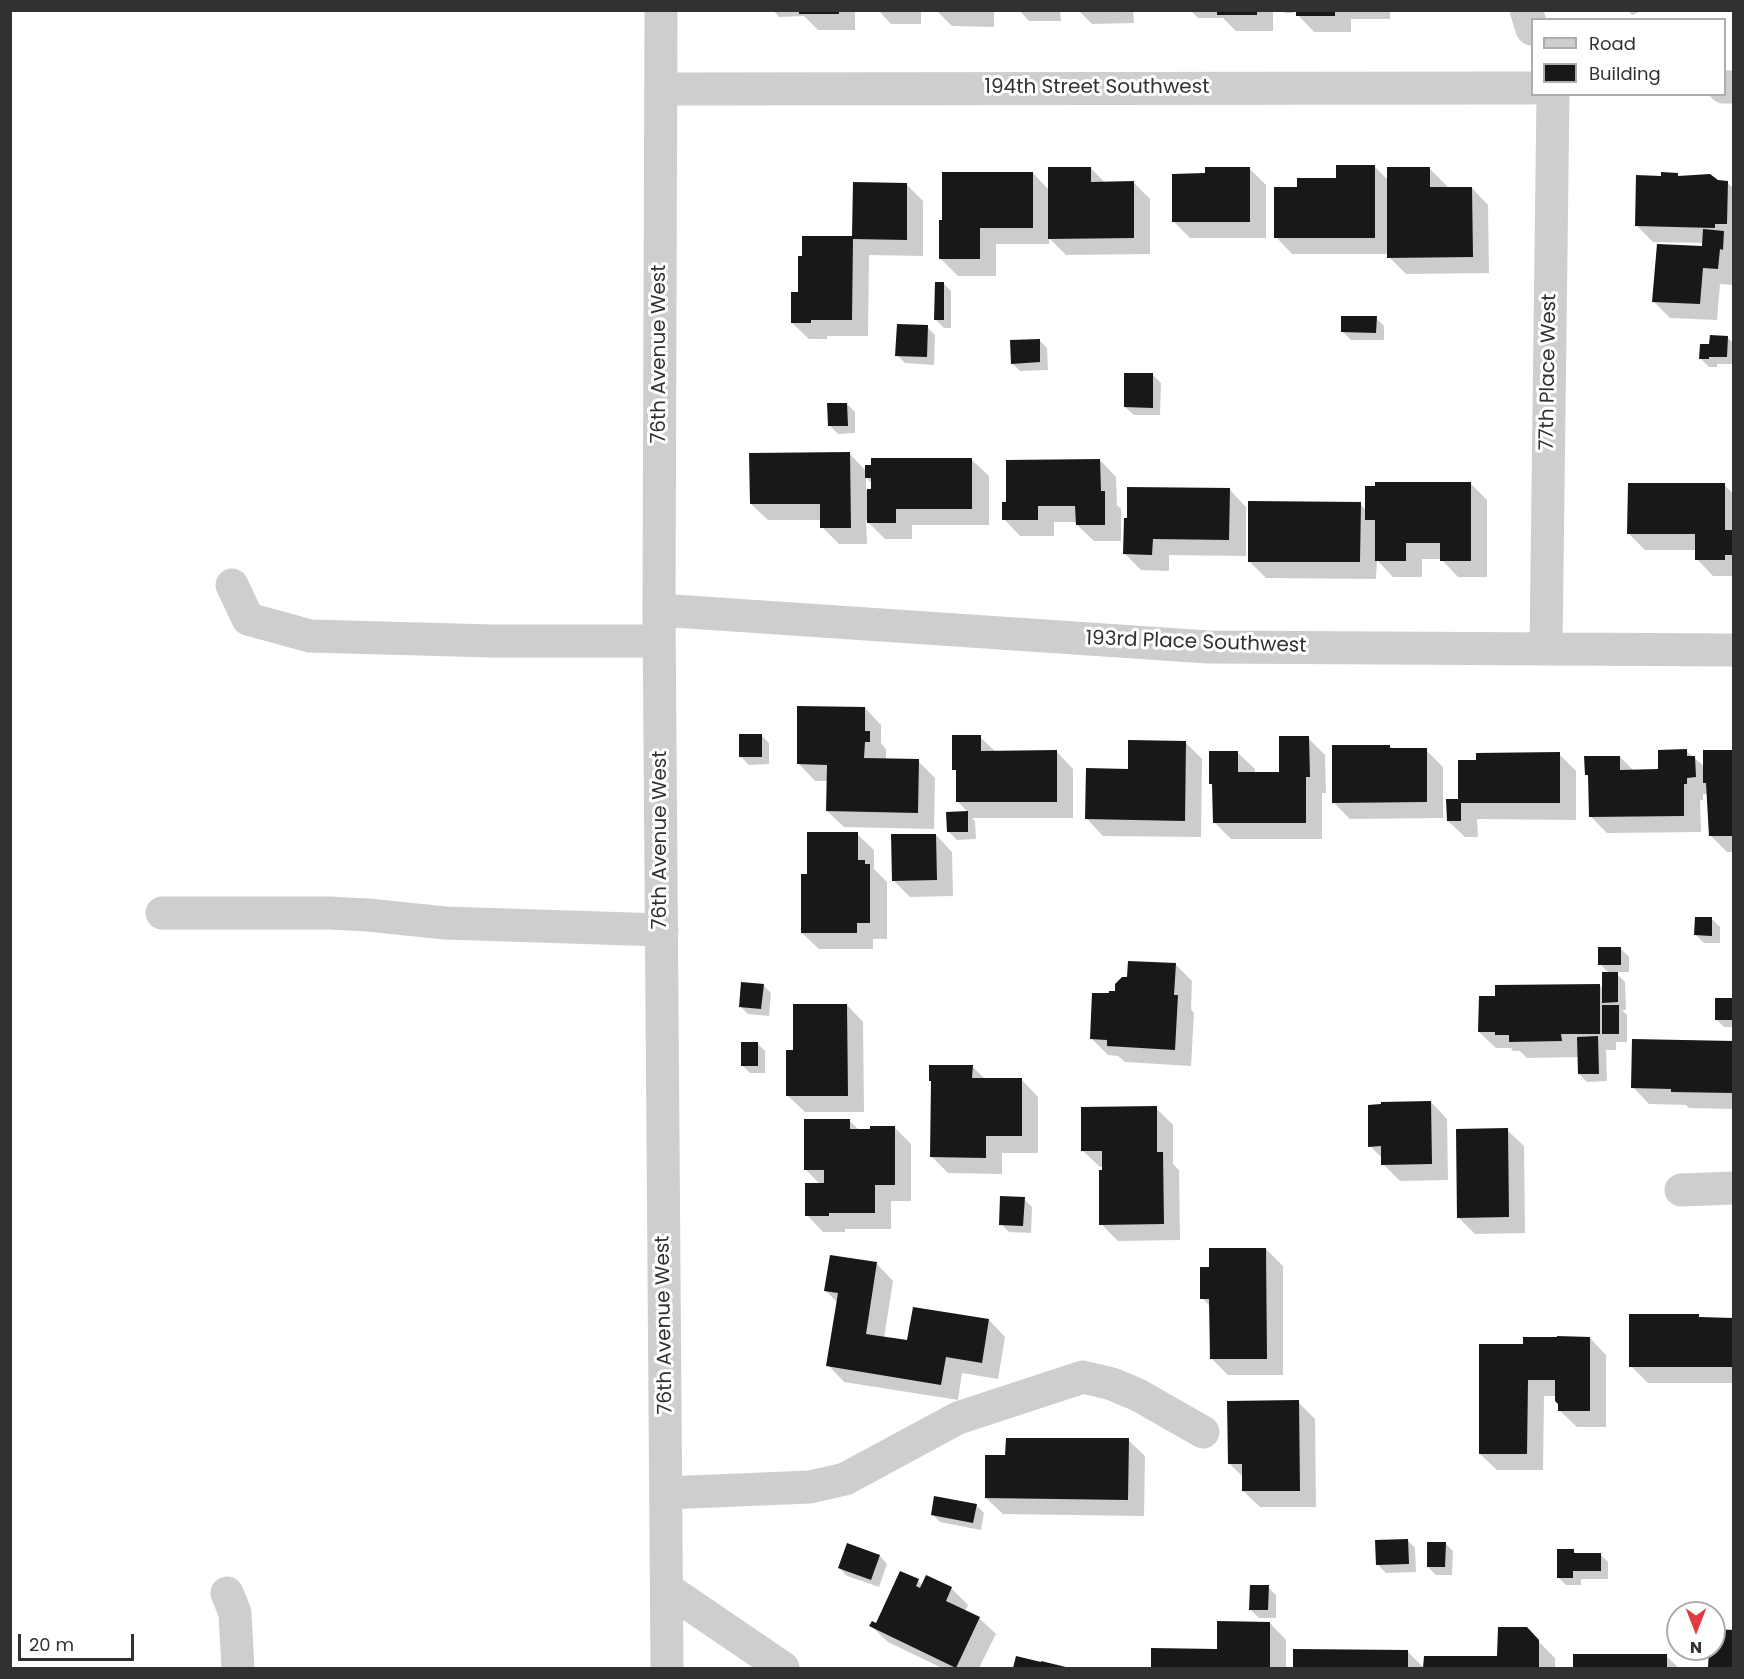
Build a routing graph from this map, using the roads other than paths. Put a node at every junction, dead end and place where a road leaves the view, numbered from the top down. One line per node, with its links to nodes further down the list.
1 (661, 10): 3 (street, 76th Avenue West)
2 (1531, 88): 3 (street, 194th Street Southwest)
3 (661, 89): 6 (street, 76th Avenue West)
4 (1553, 96): 7 (street, 77th Place West)
5 (232, 585): 6 (street, 193rd Place Southwest)
6 (659, 625): 7 (street, 193rd Place Southwest); 10 (street, 76th Avenue West)
7 (1546, 649): 8 (street, 193rd Place Southwest)
8 (1734, 650)
9 (162, 913): 10 (street)
10 (662, 930): 14 (street, 76th Avenue West)
11 (1734, 1188): 12 (street)
12 (1681, 1190)
13 (1203, 1432): 14 (street)
14 (666, 1493): 15 (street, 76th Avenue West)
15 (667, 1589): 18 (street, 76th Avenue West); 19 (street)
16 (227, 1593): 17 (street)
17 (238, 1668)
18 (667, 1668)
19 (783, 1668)

